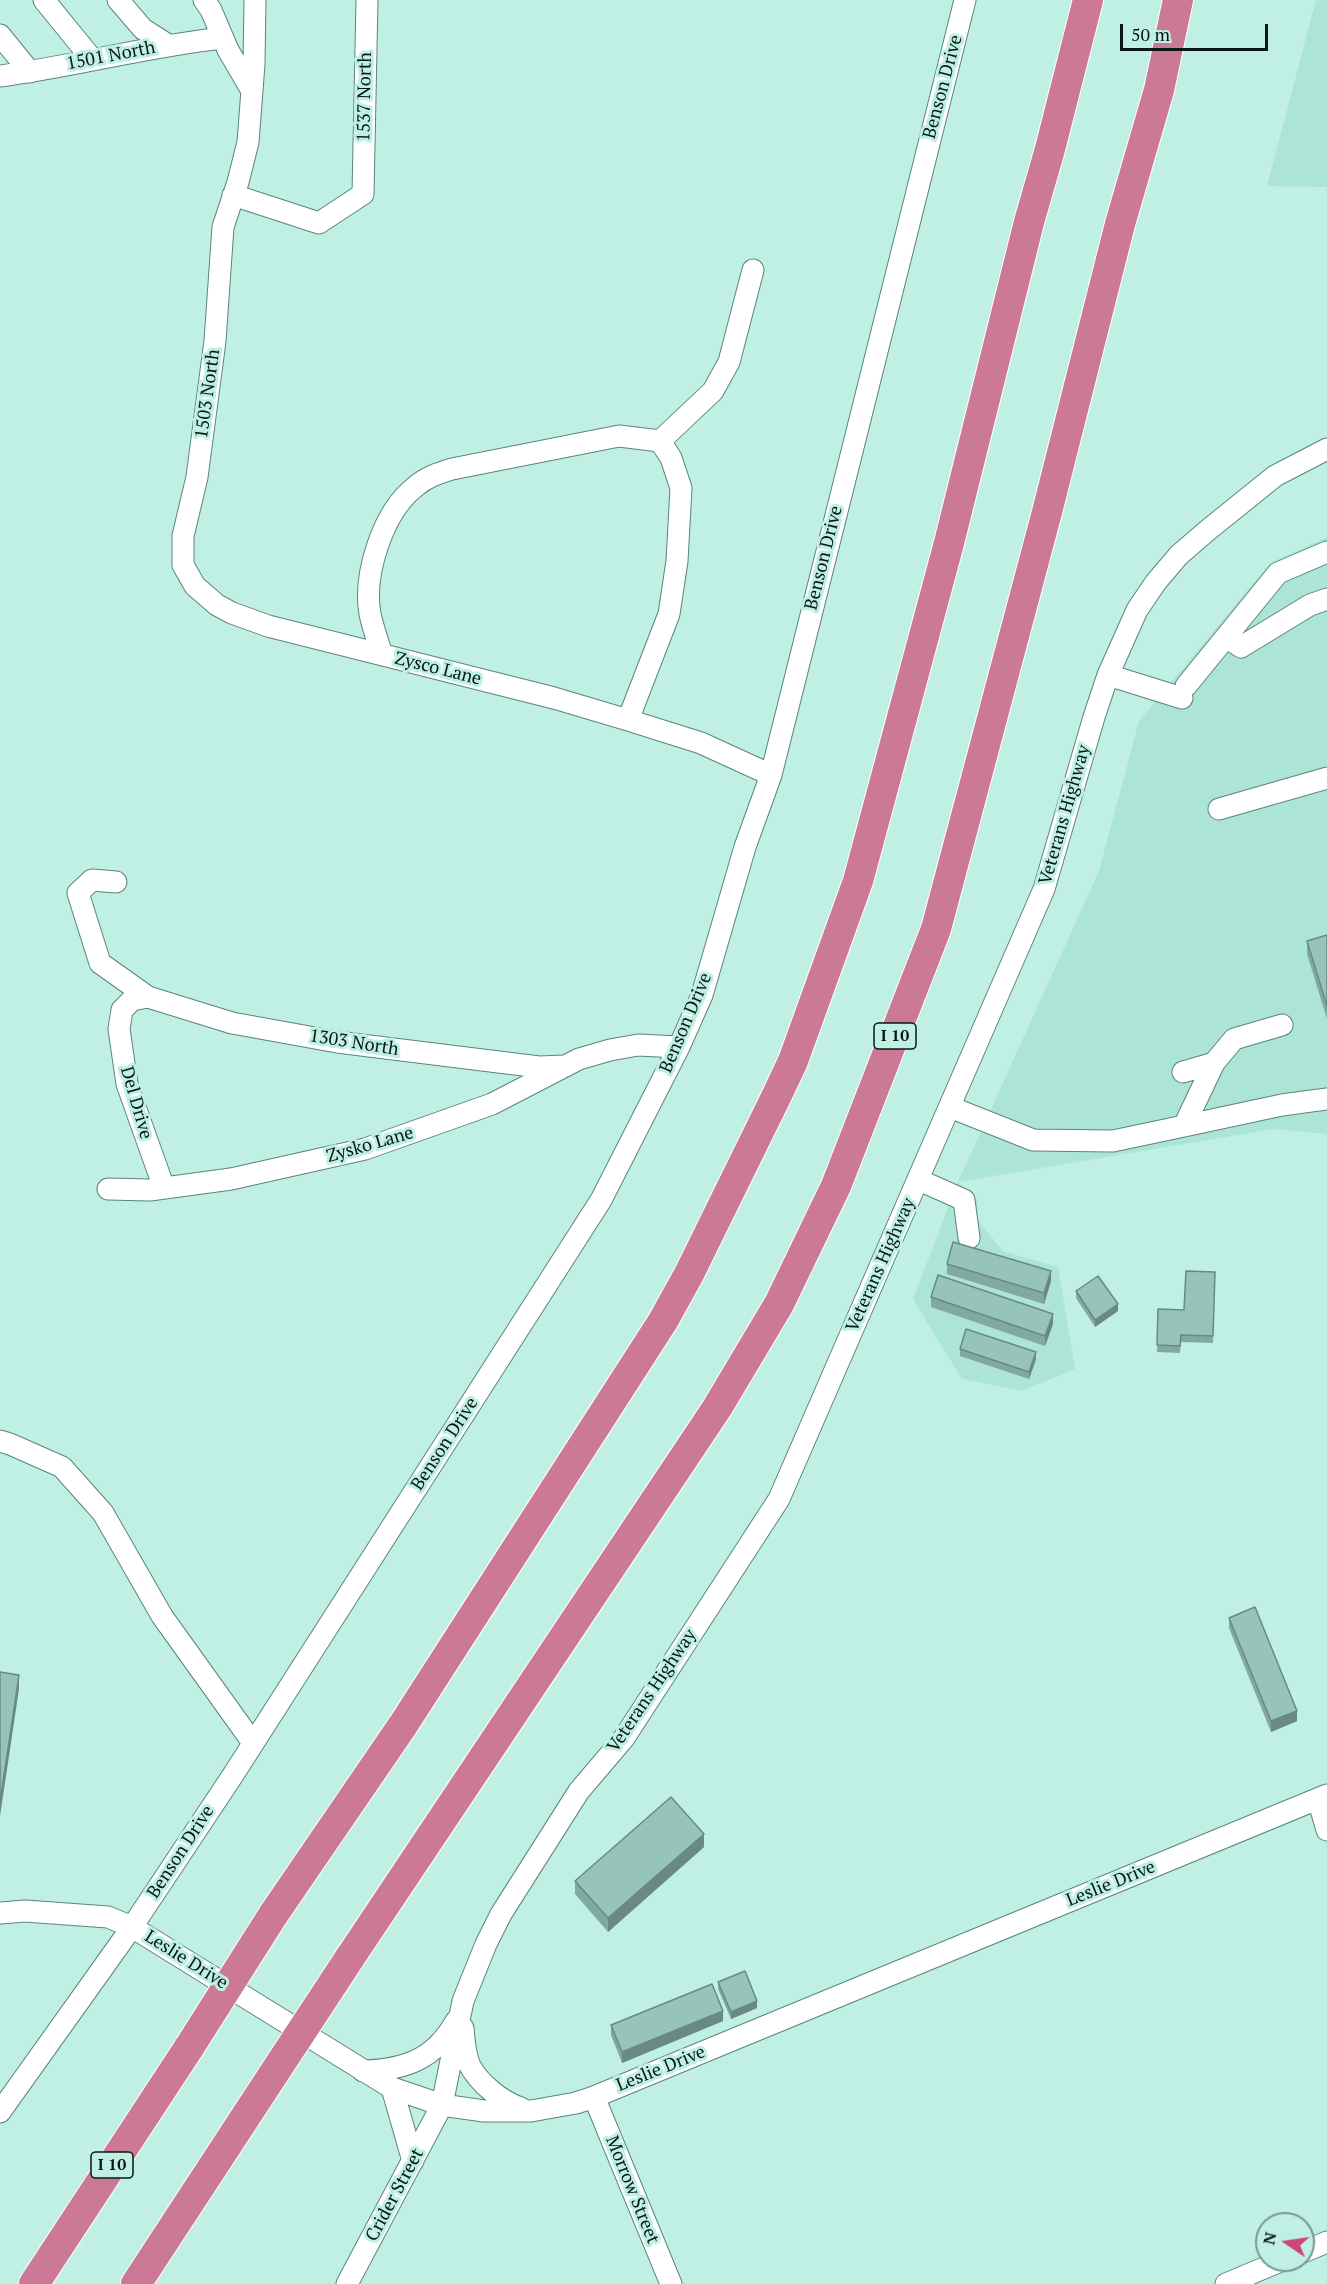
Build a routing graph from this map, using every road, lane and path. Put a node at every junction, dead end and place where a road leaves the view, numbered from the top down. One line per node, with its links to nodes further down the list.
1 (44, 0): 14 (street)
2 (118, 0): 13 (street)
3 (204, 0): 12 (street)
4 (255, 0): 18 (street, 1503 North)
5 (367, 0): 20 (street, 1537 North)
6 (965, 0): 30 (street, Benson Drive)
7 (1078, 0): 19 (highway)
8 (1088, 0): 19 (highway, I 10)
9 (1178, 0): 17 (highway, I 10)
10 (1191, 0): 17 (highway)
11 (0, 35): 15 (street)
12 (223, 38): 13 (street, 1501 North); 18 (street)
13 (168, 45): 14 (street, 1501 North)
14 (92, 59): 15 (street, 1501 North)
15 (30, 72): 16 (street, 1501 North)
16 (0, 76)
17 (1159, 90): 63 (highway, I 10, bridge)
18 (252, 91): 20 (street, 1503 North)
19 (1050, 149): 62 (highway, I 10, bridge)
20 (233, 195): 27 (street, 1503 North)
21 (753, 270): 22 (street)
22 (660, 441): 27 (street, Zysco Lane); 29 (street)
23 (1327, 449): 28 (street, Veterans Highway)
24 (1327, 552): 26 (street)
25 (1327, 599): 26 (street)
26 (1226, 637): 28 (street)
27 (382, 655): 29 (street, Zysco Lane)
28 (1108, 675): 41 (street, Veterans Highway)
29 (628, 720): 30 (street, Zysco Lane)
30 (771, 775): 36 (street, Benson Drive)
31 (1327, 778): 32 (street)
32 (1219, 809)
33 (116, 882): 34 (street, 1303 North)
34 (148, 997): 38 (street, 1303 North); 44 (street, Del Drive)
35 (1282, 1025): 37 (street)
36 (680, 1047): 38 (street); 48 (street, Benson Drive)
37 (1214, 1063): 39 (street); 42 (street)
38 (565, 1066): 44 (street, Zysko Lane)
39 (1183, 1072)
40 (1327, 1100): 42 (street)
41 (950, 1107): 42 (street); 43 (street, Veterans Highway)
42 (1184, 1126)
43 (919, 1180): 46 (street); 53 (street, Veterans Highway)
44 (164, 1188): 45 (street, Zysko Lane)
45 (108, 1189)
46 (969, 1238)
47 (0, 1441): 48 (street)
48 (253, 1743): 52 (street, Benson Drive)
49 (1322, 1797): 50 (street); 56 (street, Leslie Drive)
50 (1327, 1830)
51 (0, 1913): 52 (street, Leslie Drive)
52 (132, 1927): 54 (street, Leslie Drive); 59 (street, Benson Drive)
53 (461, 2012): 54 (street); 57 (street, Veterans Highway); 58 (street)
54 (363, 2071): 55 (street, Leslie Drive)
55 (392, 2088): 57 (street, Leslie Drive); 60 (street)
56 (594, 2097): 58 (street, Leslie Drive); 65 (street, Morrow Street)
57 (442, 2105): 58 (street, Leslie Drive); 60 (street, Crider Street)
58 (531, 2111)
59 (0, 2112)
60 (413, 2161): 64 (street, Crider Street)
61 (1255, 2272): 66 (street)
62 (34, 2284)
63 (136, 2284)
64 (347, 2284)
65 (671, 2284)
66 (1226, 2284)

